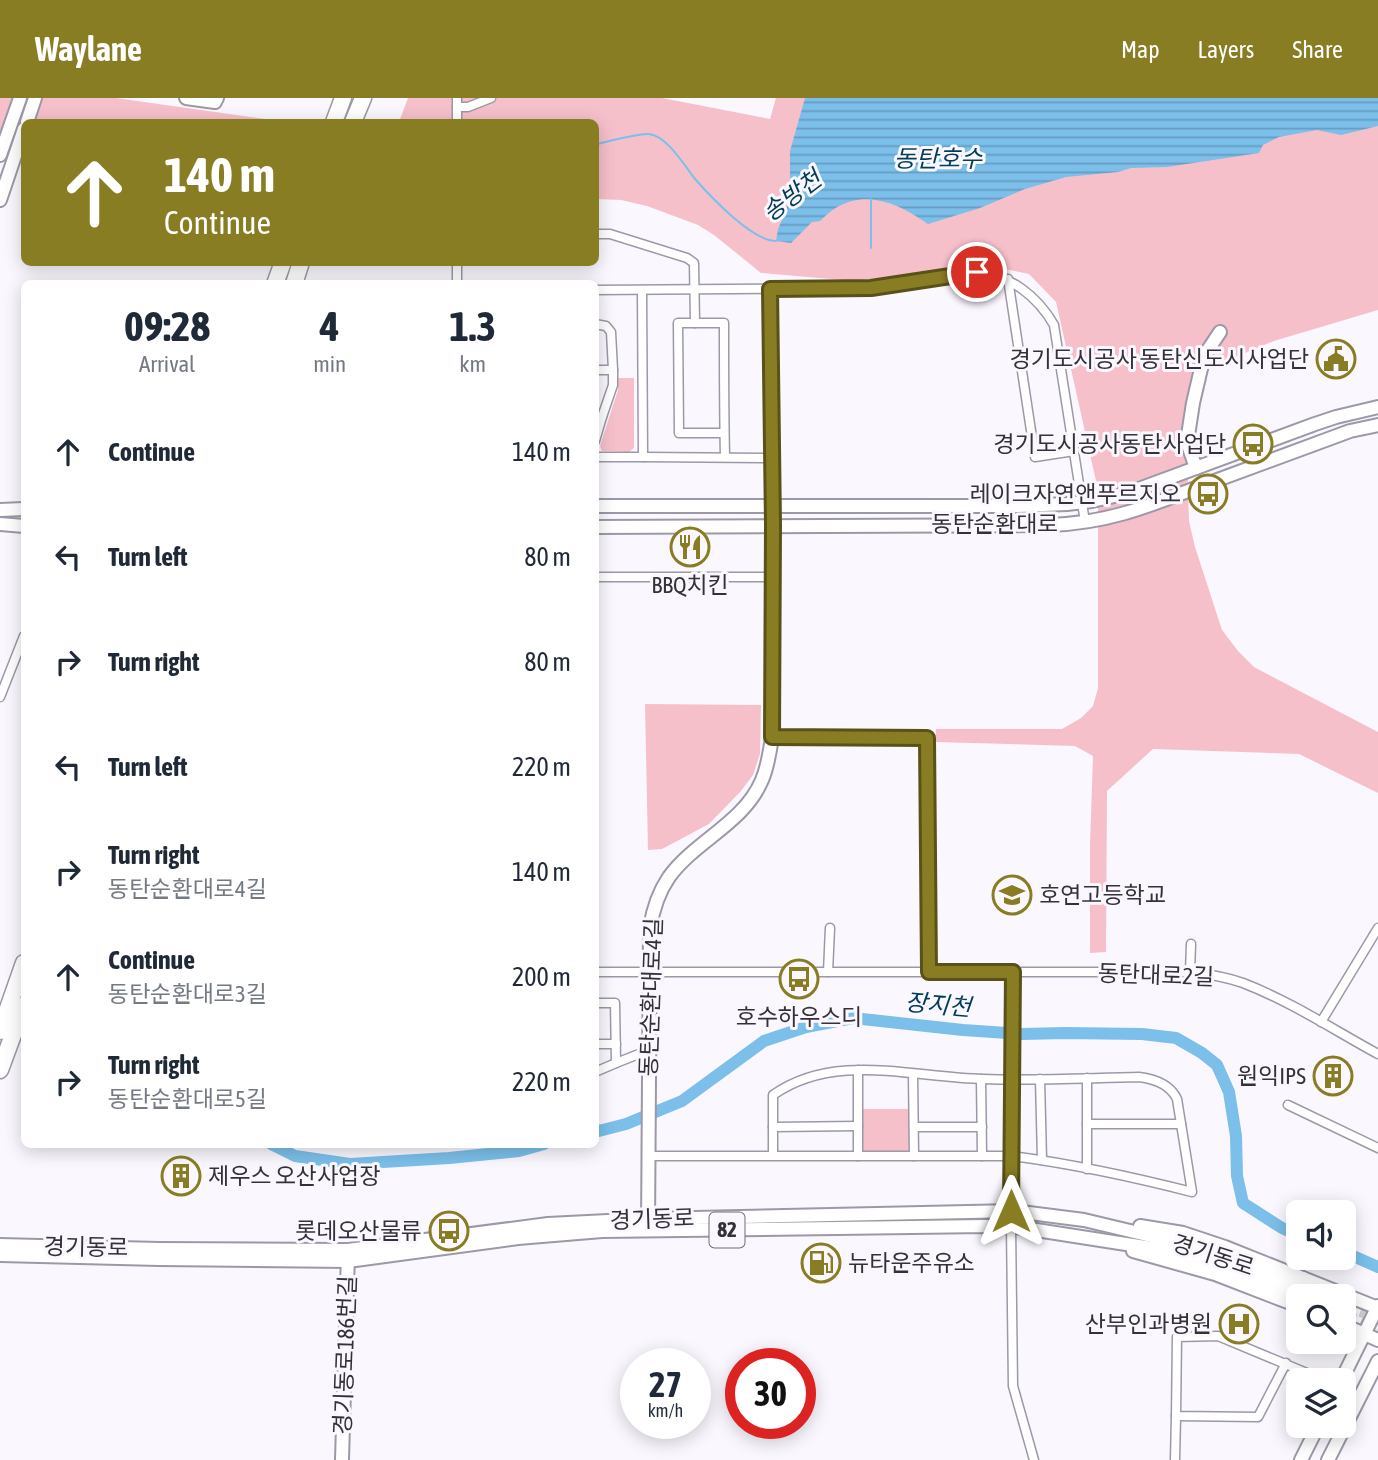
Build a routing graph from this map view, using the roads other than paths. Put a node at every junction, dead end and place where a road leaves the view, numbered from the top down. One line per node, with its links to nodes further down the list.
1 (20, 98): 13 (main road)
2 (35, 98): 9 (main road)
3 (186, 98): 4 (main road)
4 (217, 98)
5 (343, 98): 10 (highway)
6 (363, 98): 11 (highway)
7 (491, 98): 8 (street)
8 (457, 102)
9 (28, 119)
10 (335, 119)
11 (354, 119)
12 (21, 139): 14 (main road)
13 (0, 155)
14 (0, 200)
15 (599, 234): 17 (street)
16 (1008, 279): 18 (street); 30 (street); 30 (street)
17 (694, 289): 18 (street); 20 (street); 21 (street)
18 (770, 289): 34 (street)
19 (599, 290): 20 (street)
20 (642, 290): 32 (street)
21 (695, 323): 29 (street); 29 (street)
22 (599, 325): 25 (street)
23 (1220, 332): 35 (main road)
24 (599, 370): 25 (street)
25 (613, 370): 27 (street)
26 (1378, 407): 35 (main road, 동탄순환대로)
27 (599, 414)
28 (1378, 425): 43 (main road, 동탄순환대로)
29 (724, 433): 33 (street)
30 (1074, 451): 36 (street)
31 (599, 457): 32 (street)
32 (643, 457): 33 (street)
33 (724, 457): 34 (street)
34 (772, 458): 37 (street)
35 (1196, 468): 36 (main road, 동탄순환대로)
36 (1082, 502): 40 (main road, 동탄순환대로); 43 (street)
37 (772, 505): 39 (main road, 동탄순환대로); 40 (main road, 동탄순환대로); 45 (street)
38 (599, 506): 39 (main road, 동탄순환대로)
39 (725, 506): 48 (main road)
40 (812, 506): 46 (main road)
41 (21, 509): 42 (main road)
42 (0, 510)
43 (1085, 522): 46 (main road, 동탄순환대로)
44 (0, 524): 47 (main road)
45 (773, 525): 46 (main road, 동탄순환대로); 48 (main road, 동탄순환대로); 51 (main road, 동탄순환대로4길)
46 (812, 525)
47 (21, 526)
48 (663, 526): 49 (main road, 동탄순환대로)
49 (599, 527)
50 (599, 577): 51 (street)
51 (772, 577): 54 (main road, 동탄순환대로4길)
52 (21, 644): 53 (street)
53 (0, 697)
54 (772, 737): 59 (main road, 동탄순환대로4길); 61 (street)
55 (830, 928): 60 (street)
56 (1378, 928): 67 (street)
57 (1191, 944): 63 (street)
58 (599, 972): 59 (street, 동탄대로2길)
59 (650, 972): 60 (street, 동탄대로2길); 71 (main road, 동탄순환대로4길)
60 (828, 972): 61 (street, 동탄대로2길)
61 (929, 972): 62 (street, 동탄대로2길)
62 (1013, 972): 63 (street, 동탄대로2길); 81 (street)
63 (1190, 972): 67 (street, 동탄대로2길)
64 (21, 983): 65 (highway)
65 (18, 1003): 68 (highway); 74 (highway)
66 (599, 1003): 70 (street)
67 (1321, 1022): 72 (street, 동탄대로2길)
68 (0, 1031)
69 (599, 1044): 70 (street)
70 (616, 1044): 73 (street)
71 (649, 1050): 73 (street); 90 (main road, 동탄순환대로4길)
72 (1378, 1054)
73 (616, 1063): 75 (street)
74 (0, 1070)
75 (599, 1070)
76 (858, 1070): 77 (street); 85 (street); 86 (street)
77 (913, 1074): 79 (street); 87 (street)
78 (1087, 1078): 80 (street); 83 (street); 84 (street)
79 (981, 1079): 81 (street); 88 (street)
80 (1041, 1079): 81 (street); 96 (street)
81 (1012, 1080): 95 (street)
82 (1288, 1105): 89 (street)
83 (1087, 1124): 84 (street); 97 (street)
84 (1181, 1124): 97 (street)
85 (858, 1126): 86 (street); 92 (street)
86 (773, 1127): 91 (street)
87 (914, 1127): 88 (street); 93 (street)
88 (982, 1127): 94 (street)
89 (1378, 1148)
90 (649, 1156): 91 (street); 99 (main road, 동탄순환대로4길)
91 (773, 1156): 92 (street)
92 (858, 1156): 93 (street)
93 (914, 1156): 94 (street)
94 (982, 1156): 95 (street)
95 (1012, 1156): 96 (street); 98 (street)
96 (1042, 1160): 97 (street)
97 (1087, 1169)
98 (1011, 1211): 99 (main road, 경기동로 / 82); 104 (main road, 경기동로 / 82)
99 (648, 1225): 100 (main road, 경기동로 / 82); 103 (main road, 경기동로 / 82)
100 (1011, 1227): 105 (main road, 경기동로 / 82); 118 (street)
101 (0, 1245): 103 (main road, 경기동로 / 82)
102 (0, 1255): 103 (main road, 경기동로 / 82)
103 (348, 1255): 117 (main road, 경기동로186번길)
104 (1286, 1288)
105 (1286, 1292)
106 (1356, 1304): 107 (main road)
107 (1378, 1307): 109 (main road)
108 (1356, 1330): 109 (main road)
109 (1364, 1334): 110 (main road); 114 (main road)
110 (1378, 1340)
111 (1378, 1361): 121 (main road)
112 (1286, 1363): 113 (street); 115 (street); 115 (street)
113 (1297, 1368)
114 (1347, 1368)
115 (1176, 1416): 119 (street)
116 (1312, 1438): 120 (main road)
117 (342, 1460)
118 (1034, 1460)
119 (1175, 1460)
120 (1301, 1460)
121 (1328, 1460)

